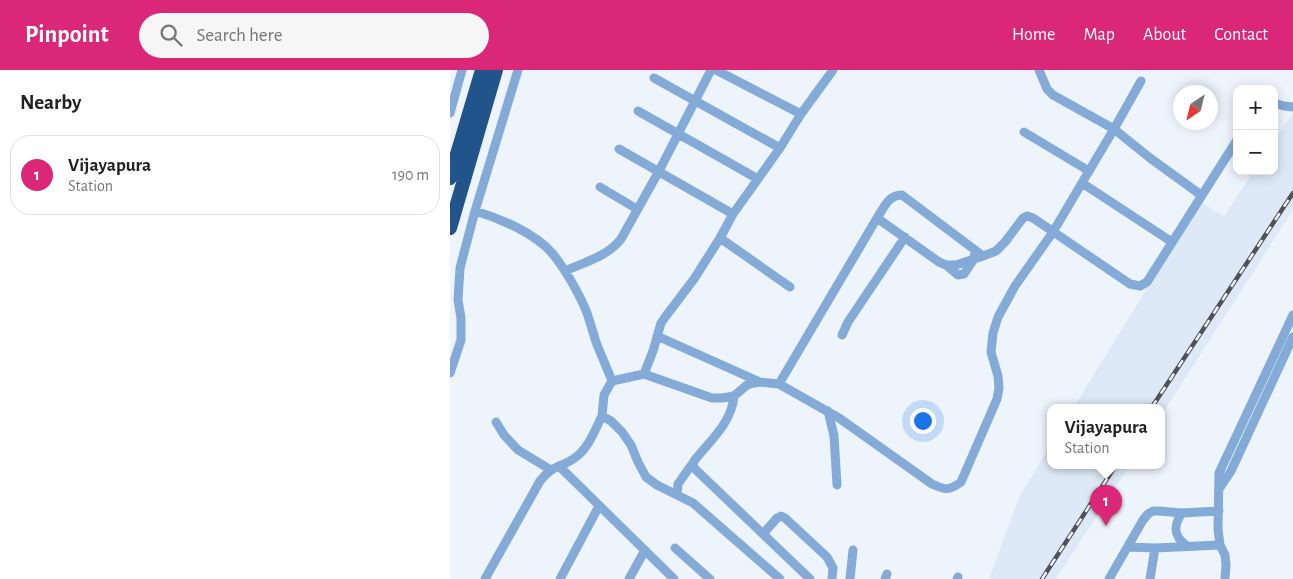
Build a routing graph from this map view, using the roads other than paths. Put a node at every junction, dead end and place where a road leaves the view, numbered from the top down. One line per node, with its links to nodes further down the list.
1 (462, 70): 15 (street)
2 (482, 70): 25 (highway)
3 (496, 70): 34 (highway)
4 (518, 70): 31 (street)
5 (711, 70): 11 (street)
6 (716, 70): 16 (street)
7 (833, 70): 16 (street)
8 (1039, 70): 17 (street)
9 (654, 78): 11 (street)
10 (1141, 81): 17 (street)
11 (696, 101): 19 (street); 22 (street)
12 (1278, 104): 13 (street)
13 (1293, 107)
14 (638, 111): 19 (street)
15 (450, 113)
16 (801, 114): 22 (street)
17 (1114, 130): 23 (street); 29 (street)
18 (1024, 132): 23 (street)
19 (679, 134): 24 (street); 26 (street)
20 (1233, 146): 29 (street)
21 (619, 148): 24 (street)
22 (780, 148): 26 (street)
23 (1089, 171): 27 (street)
24 (659, 172): 30 (street); 32 (street)
25 (450, 178)
26 (758, 179): 32 (street)
27 (1082, 183): 35 (street); 38 (street)
28 (600, 186): 30 (street)
29 (1201, 195): 38 (street)
30 (637, 209): 42 (street)
31 (475, 212): 42 (street); 48 (street)
32 (733, 214): 37 (street)
33 (877, 218): 36 (street); 39 (street); 52 (street)
34 (450, 228)
35 (1052, 232): 38 (street); 40 (street); 54 (street)
36 (905, 237): 41 (street); 45 (street)
37 (720, 238): 43 (street); 46 (street)
38 (1172, 242)
39 (974, 248): 40 (street); 41 (street)
40 (984, 256): 41 (street)
41 (974, 259)
42 (565, 271): 50 (street)
43 (790, 287)
44 (1293, 315): 60 (street)
45 (842, 335)
46 (657, 336): 49 (street); 51 (street)
47 (1293, 337): 60 (street)
48 (450, 373)
49 (644, 374): 50 (street); 53 (street)
50 (612, 381): 55 (street)
51 (760, 382): 52 (street); 53 (street)
52 (779, 384): 54 (street)
53 (734, 396): 57 (street)
54 (828, 411): 59 (street)
55 (602, 416): 58 (street); 61 (street)
56 (496, 422): 58 (street)
57 (692, 464): 61 (street); 65 (street)
58 (555, 468): 62 (street); 73 (street)
59 (837, 485)
60 (1219, 489): 63 (street)
61 (677, 495): 78 (street)
62 (599, 506): 71 (street); 74 (street)
63 (1219, 511): 64 (street); 66 (street)
64 (1182, 513): 67 (street); 69 (street)
65 (763, 534): 79 (street); 80 (street)
66 (1220, 545): 67 (street); 84 (street)
67 (1187, 546): 70 (street)
68 (675, 548): 77 (street)
69 (1128, 548): 70 (street); 82 (street)
70 (1155, 548): 83 (street)
71 (645, 550): 75 (street); 76 (street)
72 (853, 550): 81 (street)
73 (485, 579)
74 (560, 579)
75 (629, 579)
76 (674, 579)
77 (710, 579)
78 (780, 579)
79 (810, 579)
80 (832, 579)
81 (850, 579)
82 (1109, 579)
83 (1150, 579)
84 (1225, 579)

